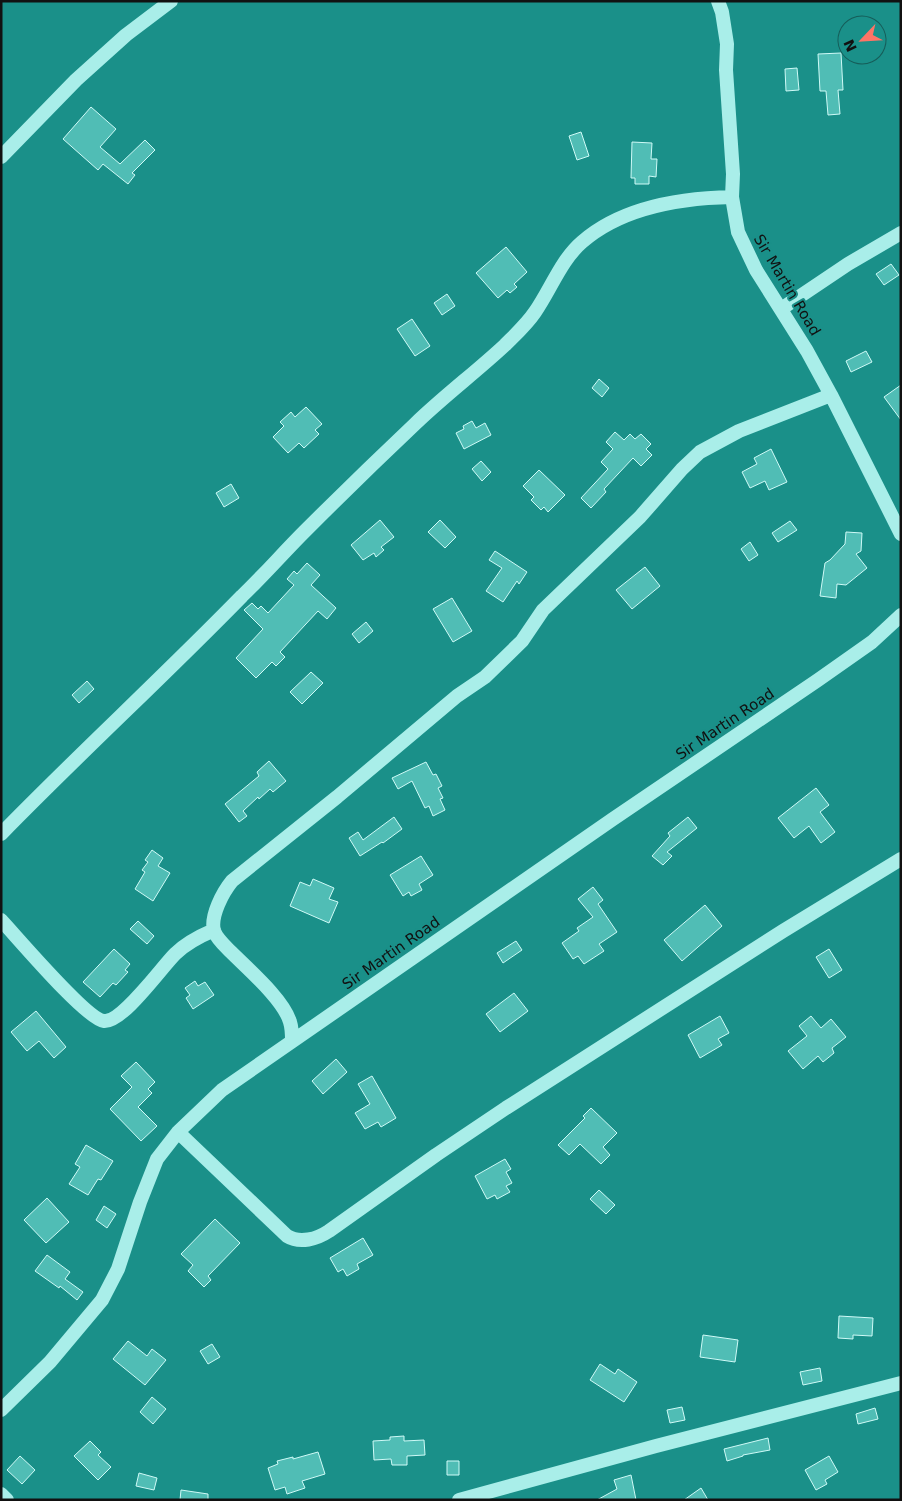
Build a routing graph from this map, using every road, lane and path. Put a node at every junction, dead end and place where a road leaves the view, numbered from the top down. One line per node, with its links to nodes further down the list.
1 (171, 1): 3 (street)
2 (718, 1): 4 (street, Sir Martin Road)
3 (1, 157)
4 (732, 197): 6 (street, Sir Martin Road); 10 (street)
5 (901, 233): 6 (street)
6 (781, 309): 7 (street, Sir Martin Road)
7 (831, 396): 8 (street, Sir Martin Road); 13 (street)
8 (901, 534)
9 (901, 615): 14 (street, Sir Martin Road)
10 (1, 834)
11 (901, 859): 15 (street)
12 (1, 920): 13 (street)
13 (214, 930): 14 (street)
14 (292, 1041): 15 (street, Sir Martin Road)
15 (178, 1132): 17 (street, Sir Martin Road)
16 (901, 1383): 20 (street)
17 (1, 1410)
18 (1, 1494): 19 (street)
19 (7, 1500)
20 (459, 1500)

